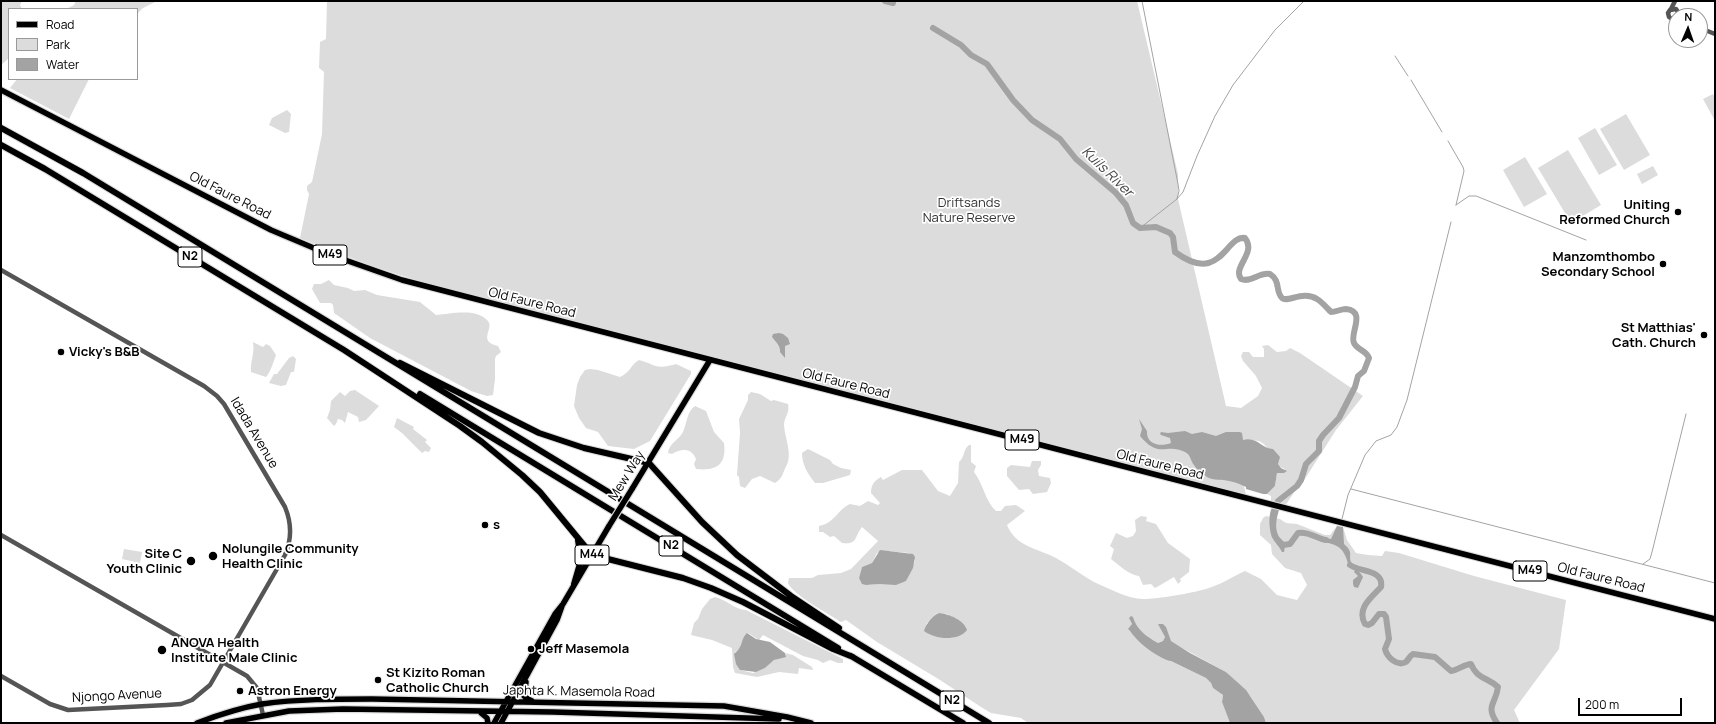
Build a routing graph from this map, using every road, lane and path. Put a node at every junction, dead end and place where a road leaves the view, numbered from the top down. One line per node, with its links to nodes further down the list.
1 (1, 90): 6 (main road, Old Faure Road / M49)
2 (1, 128): 5 (highway, N2)
3 (1, 146): 7 (highway, N2)
4 (1, 270): 17 (street, Idada Avenue)
5 (367, 346): 8 (highway); 15 (highway, N2)
6 (710, 360): 8 (main road, Mew Way / M44); 14 (main road, Old Faure Road / M49)
7 (378, 371): 10 (highway); 16 (highway, N2)
8 (649, 463): 11 (main road, Mew Way / M44, bridge); 15 (highway)
9 (1, 535): 17 (street)
10 (577, 536): 11 (highway); 12 (highway)
11 (592, 555): 12 (main road, Mew Way / M44); 16 (highway)
12 (574, 584): 13 (main road, Mew Way / M44)
13 (563, 604): 19 (main road, Mew Way / M44); 21 (main road, Mew Way / M44)
14 (1715, 619)
15 (876, 656): 38 (highway, N2)
16 (853, 657): 37 (highway, N2)
17 (224, 663): 18 (street, Njongo Avenue); 24 (street)
18 (1, 676)
19 (526, 678): 22 (main road, Mew Way / M44); 23 (main road)
20 (342, 699): 21 (main road, Japhta K. Masemola Road); 24 (main road, Japhta K. Masemola Road); 25 (main road)
21 (505, 702): 22 (main road, Japhta K. Masemola Road); 27 (main road, Mew Way / M44)
22 (513, 702): 23 (main road, Japhta K. Masemola Road); 28 (main road, Mew Way / M44)
23 (540, 703): 30 (main road, Japhta K. Masemola Road)
24 (262, 704): 29 (street); 31 (main road, Japhta K. Masemola Road)
25 (343, 709): 26 (main road, Japhta K. Masemola Road); 29 (main road, Japhta K. Masemola Road)
26 (480, 712): 27 (main road, Japhta K. Masemola Road); 33 (main road)
27 (499, 712): 28 (main road, Japhta K. Masemola Road); 34 (main road, Mew Way / M44)
28 (507, 712): 30 (main road, Japhta K. Masemola Road); 35 (main road, Mew Way / M44)
29 (262, 716): 32 (main road, Japhta K. Masemola Road)
30 (795, 719): 36 (main road, Japhta K. Masemola Road)
31 (197, 723)
32 (226, 723)
33 (488, 723)
34 (494, 723)
35 (501, 723)
36 (811, 723)
37 (963, 723)
38 (989, 723)

